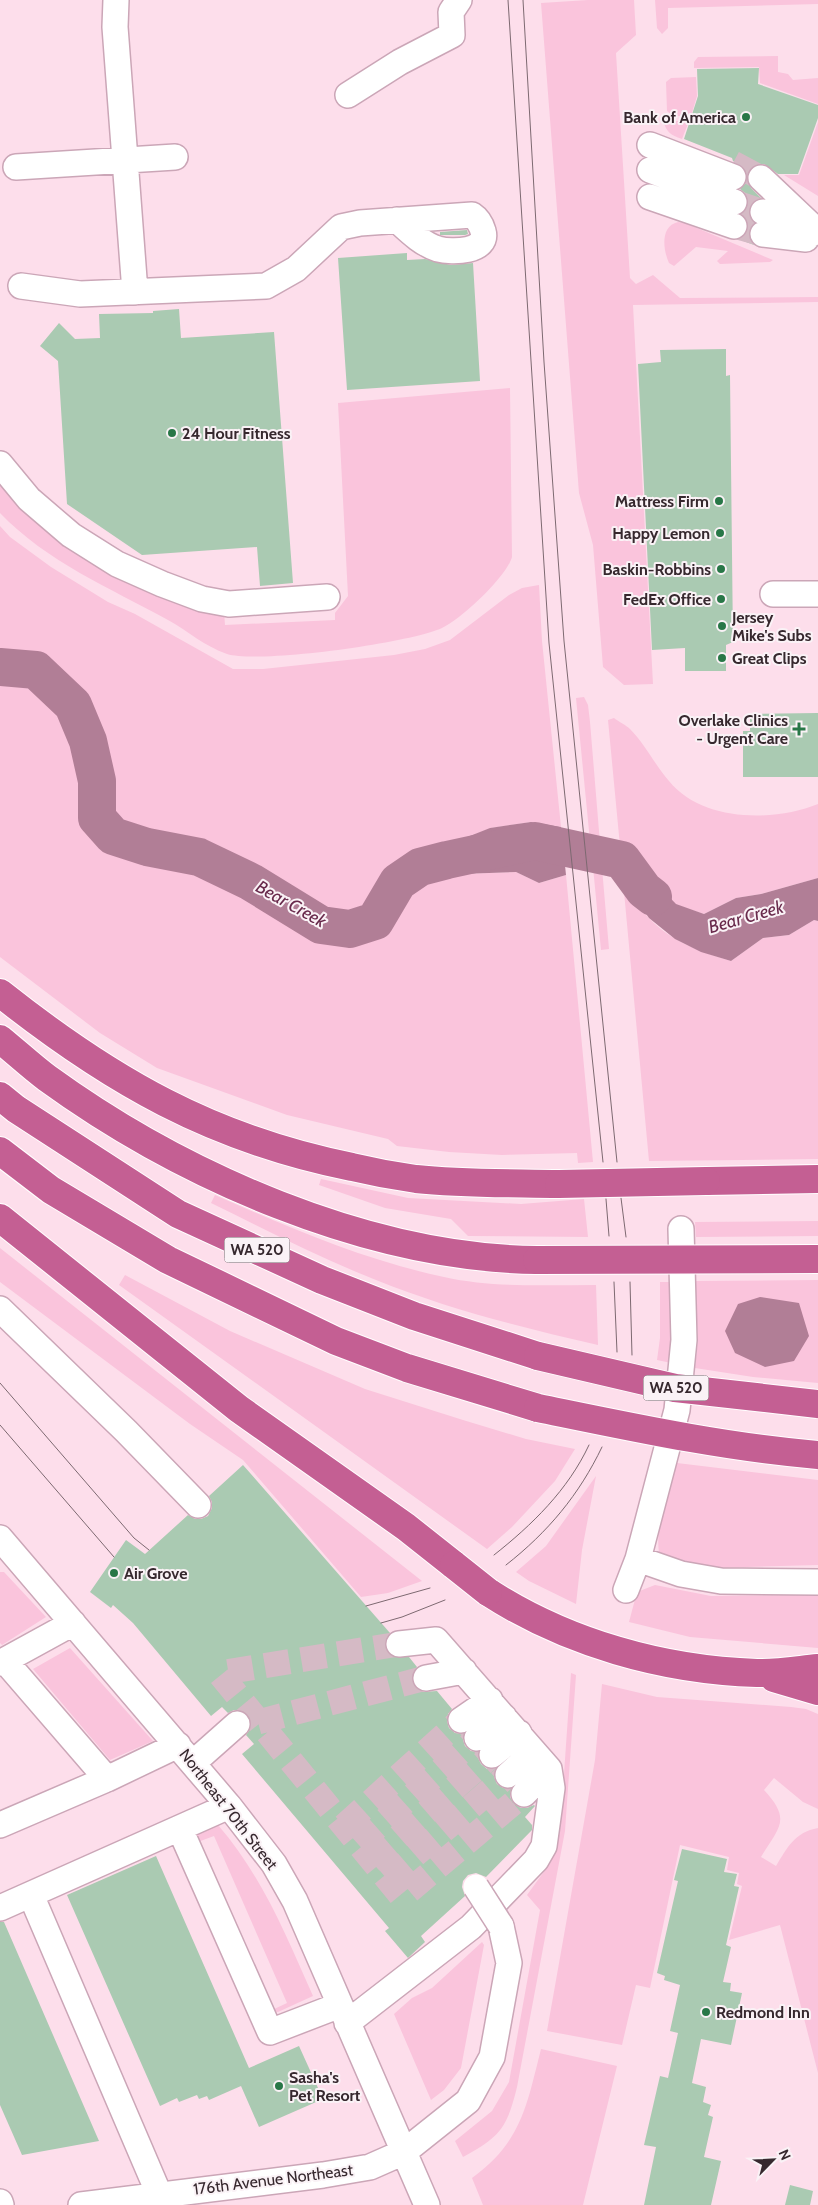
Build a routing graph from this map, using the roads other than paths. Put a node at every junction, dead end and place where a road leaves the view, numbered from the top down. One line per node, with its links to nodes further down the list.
1 (116, 0): 5 (street)
2 (459, 0): 3 (street)
3 (348, 95)
4 (175, 157): 5 (street)
5 (125, 160): 6 (street); 11 (street)
6 (16, 167)
7 (734, 195): 7 (street)
8 (406, 220): 8 (street); 11 (street)
9 (818, 236): 9 (street)
10 (21, 286): 11 (street)
11 (135, 292)
12 (0, 464): 15 (street)
13 (774, 594): 14 (street)
14 (818, 594)
15 (327, 597)
16 (0, 993): 20 (highway, bridge)
17 (0, 1039): 23 (highway, bridge)
18 (0, 1096): 25 (highway, WA 520, bridge)
19 (0, 1150): 26 (highway, WA 520, bridge)
20 (818, 1178)
21 (0, 1218): 37 (highway, bridge)
22 (681, 1229): 29 (street)
23 (818, 1259)
24 (0, 1309): 27 (street)
25 (818, 1404)
26 (818, 1455)
27 (198, 1505)
28 (0, 1538): 32 (street, Northeast 70th Street)
29 (638, 1559): 30 (street); 31 (street)
30 (818, 1582)
31 (626, 1590)
32 (73, 1623): 34 (street); 42 (street, Northeast 70th Street)
33 (398, 1644): 36 (street)
34 (3, 1662): 44 (street)
35 (818, 1668): 37 (highway)
36 (464, 1671): 38 (street); 41 (street)
37 (758, 1673): 39 (highway)
38 (426, 1678)
39 (818, 1691)
40 (237, 1724): 42 (street)
41 (519, 1734): 41 (street); 43 (street); 45 (street); 52 (street)
42 (185, 1754): 44 (street); 46 (street, Northeast 70th Street)
43 (508, 1775)
44 (107, 1779): 47 (street)
45 (524, 1794)
46 (229, 1806): 48 (street); 52 (street, Northeast 70th Street)
47 (0, 1825)
48 (180, 1829): 50 (street); 52 (street)
49 (476, 1887): 53 (street, 176th Avenue Northeast, bridge)
50 (31, 1895): 51 (street); 54 (street)
51 (0, 1908)
52 (343, 2014): 53 (street, Northeast 70th Street)
53 (404, 2152): 55 (street, 176th Avenue Northeast); 57 (street, Northeast 70th Street)
54 (160, 2194): 55 (street, 176th Avenue Northeast); 56 (street, 176th Avenue Northeast)
55 (187, 2198)
56 (81, 2205)
57 (427, 2205)

